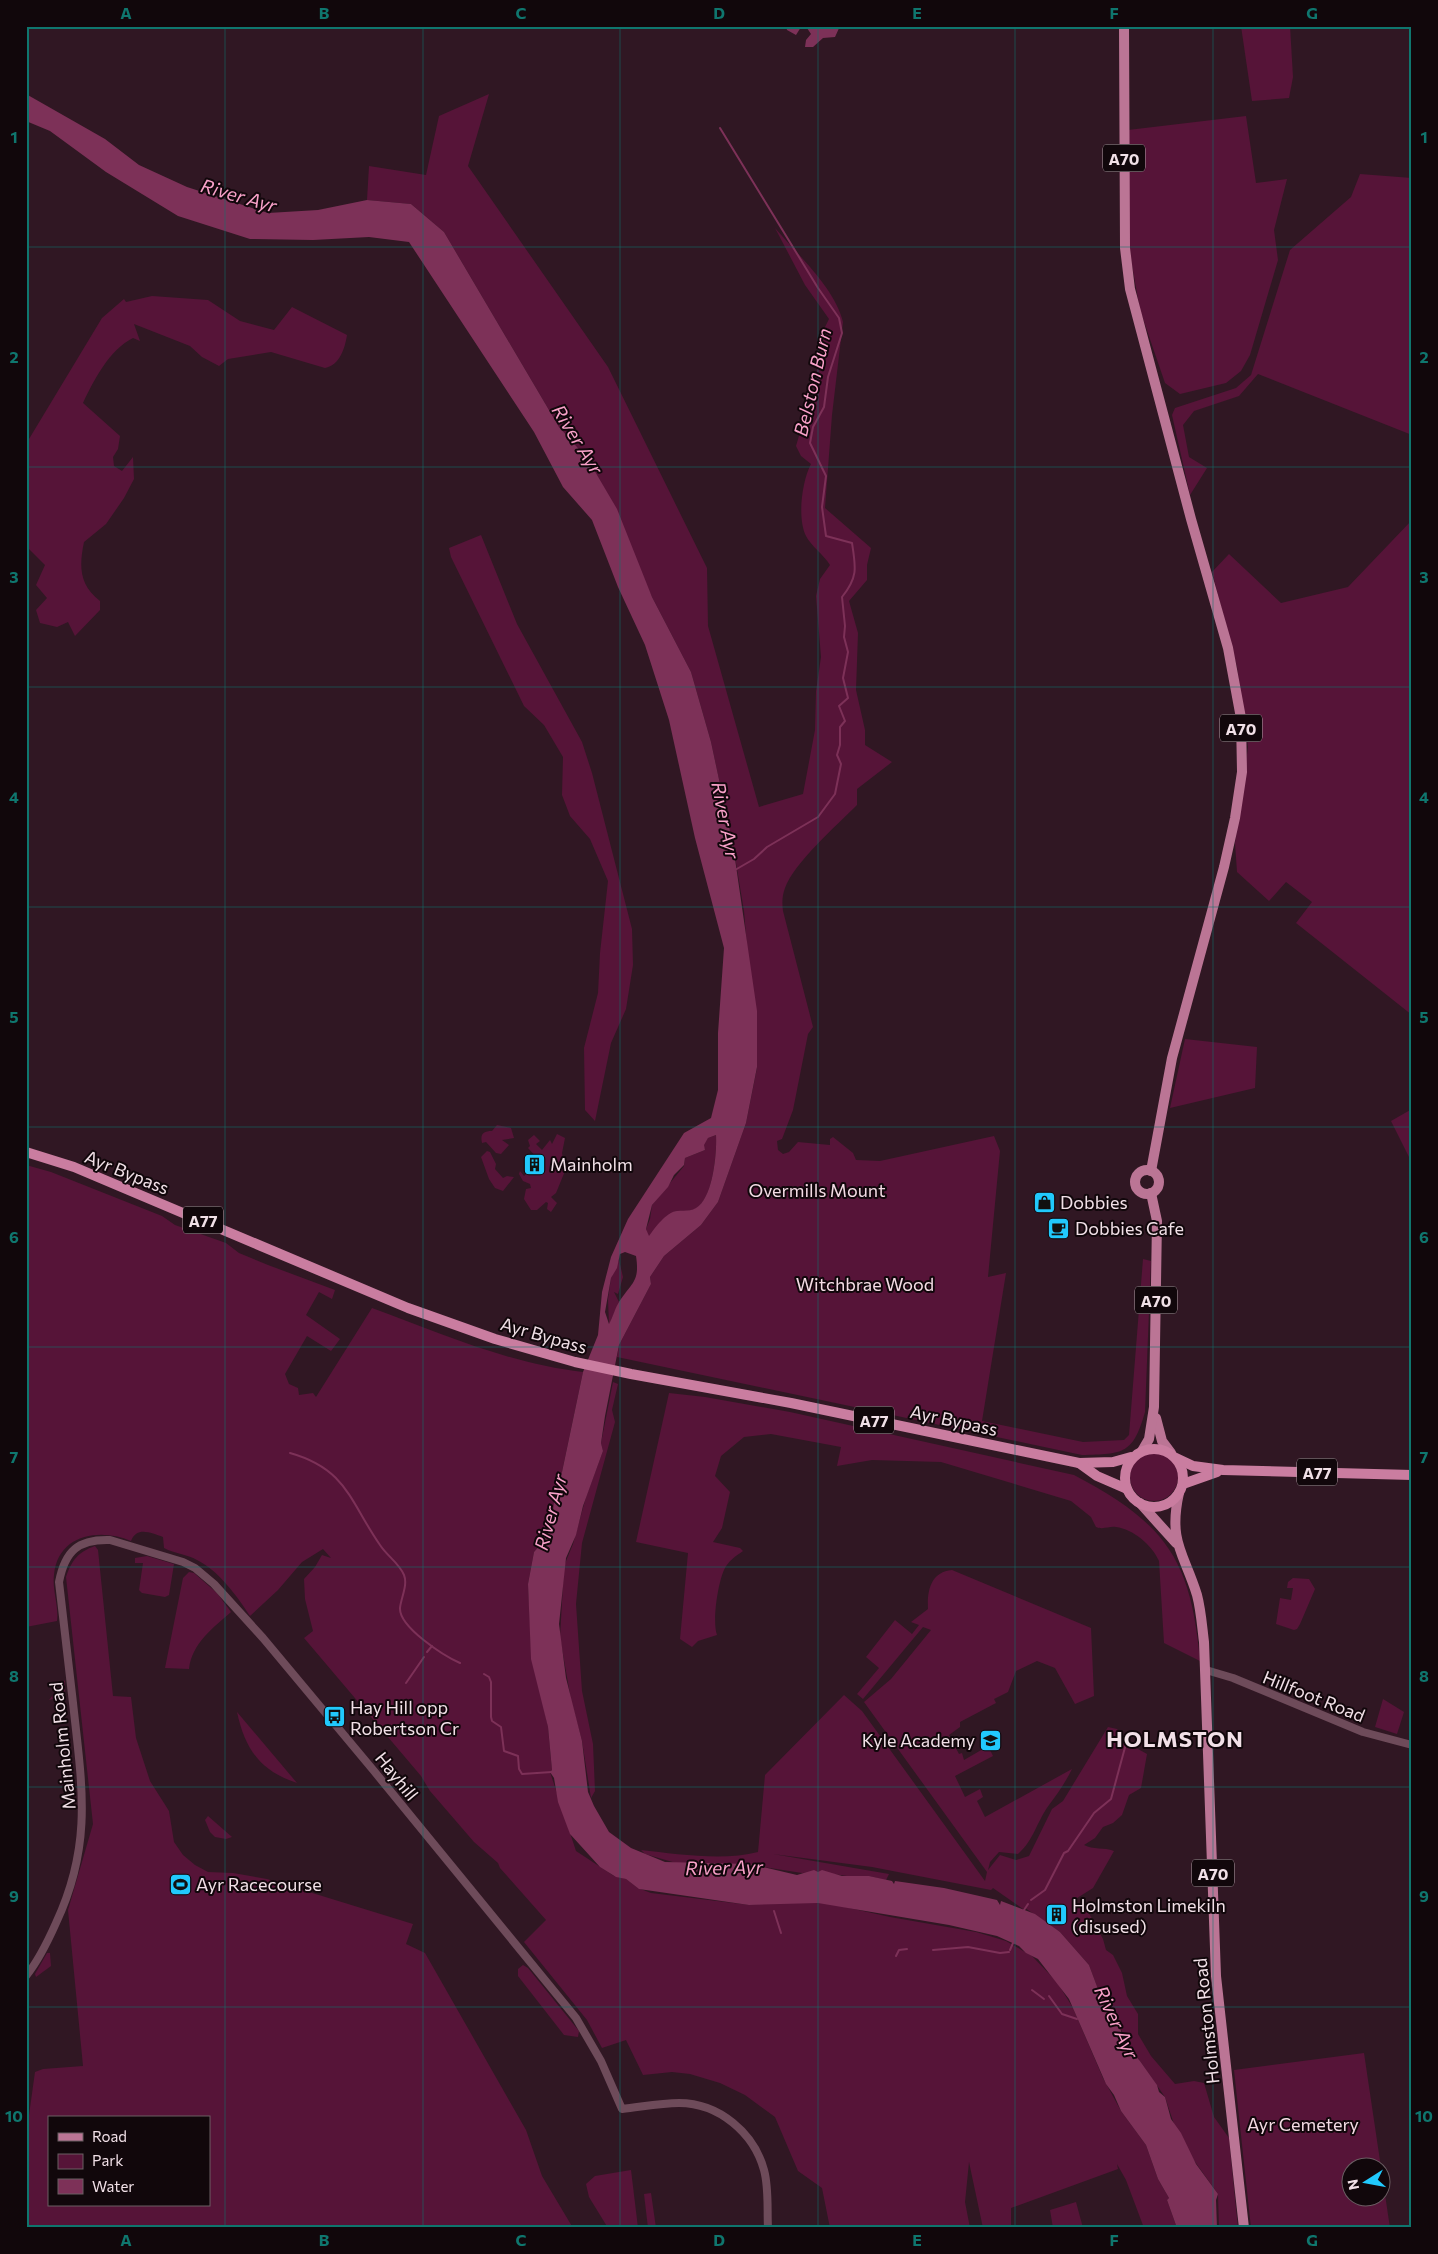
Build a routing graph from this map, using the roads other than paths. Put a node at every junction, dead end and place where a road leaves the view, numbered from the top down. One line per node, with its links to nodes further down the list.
1 (1124, 26): 3 (main road, A70)
2 (26, 1152): 9 (highway, Ayr Bypass / A77)
3 (1151, 1171): 4 (main road, A70); 4 (main road)
4 (1152, 1192): 5 (main road, A70)
5 (1154, 1407): 6 (main road, A70); 8 (main road, A70)
6 (1142, 1451): 7 (highway, A77); 8 (highway, A77)
7 (1132, 1456): 9 (highway, Ayr Bypass / A77); 12 (highway)
8 (1173, 1456): 10 (highway, A77); 13 (highway)
9 (1079, 1463): 12 (highway, Ayr Bypass / A77)
10 (1223, 1470): 11 (highway, A77); 13 (highway, A77)
11 (1412, 1475)
12 (1127, 1489): 14 (highway, A77)
13 (1181, 1489): 14 (highway, A77); 16 (main road, A70)
14 (1140, 1504): 16 (main road, A70)
15 (85, 1543): 19 (street, Mainholm Road); 20 (street, Hayhill)
16 (1177, 1544): 17 (main road, Holmston Road / A70)
17 (1206, 1670): 18 (street, Hillfoot Road); 21 (main road, Holmston Road / A70)
18 (1412, 1745)
19 (26, 1976)
20 (768, 2228)
21 (1244, 2228)

